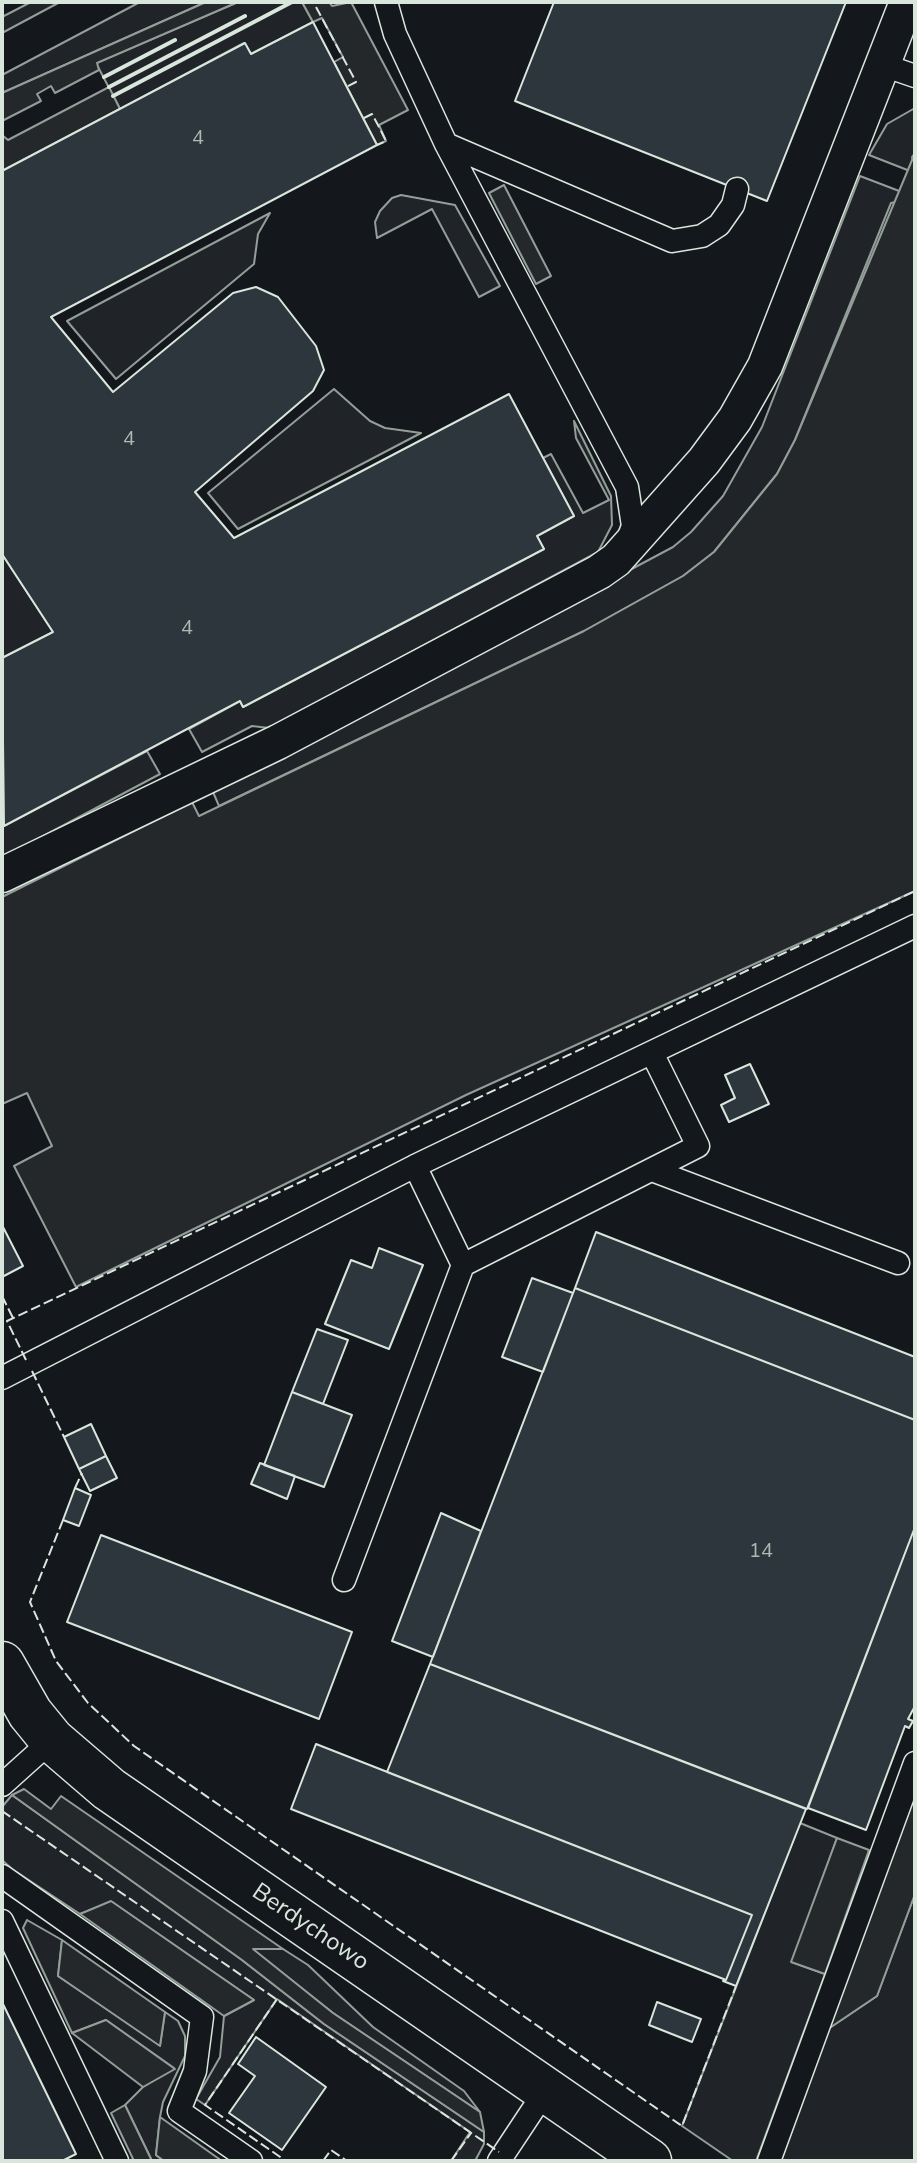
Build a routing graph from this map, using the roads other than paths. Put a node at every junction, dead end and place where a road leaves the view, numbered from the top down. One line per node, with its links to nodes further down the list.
1 (371, 2): 4 (lane)
2 (386, 2): 4 (lane)
3 (907, 2): 5 (street)
4 (395, 34): 7 (lane)
5 (883, 65): 6 (lane); 9 (street)
6 (915, 76)
7 (446, 144): 8 (lane); 9 (lane)
8 (737, 189)
9 (616, 560): 10 (street)
10 (2, 875)
11 (915, 926): 12 (lane)
12 (652, 1053): 13 (lane); 14 (lane)
13 (415, 1166): 16 (lane); 17 (lane)
14 (652, 1170): 15 (lane); 16 (lane)
15 (898, 1263)
16 (463, 1265): 18 (lane)
17 (2, 1378)
18 (344, 1580)
19 (2, 1664): 20 (street, Berdychowo)
20 (52, 1740): 22 (lane); 25 (street, Berdychowo)
21 (915, 1763): 30 (lane)
22 (2, 1785)
23 (2, 1876): 27 (lane)
24 (2, 1921): 26 (lane)
25 (546, 2090): 28 (lane); 29 (street, Berdychowo)
26 (117, 2161)
27 (251, 2161)
28 (499, 2161)
29 (649, 2161)
30 (769, 2161)

